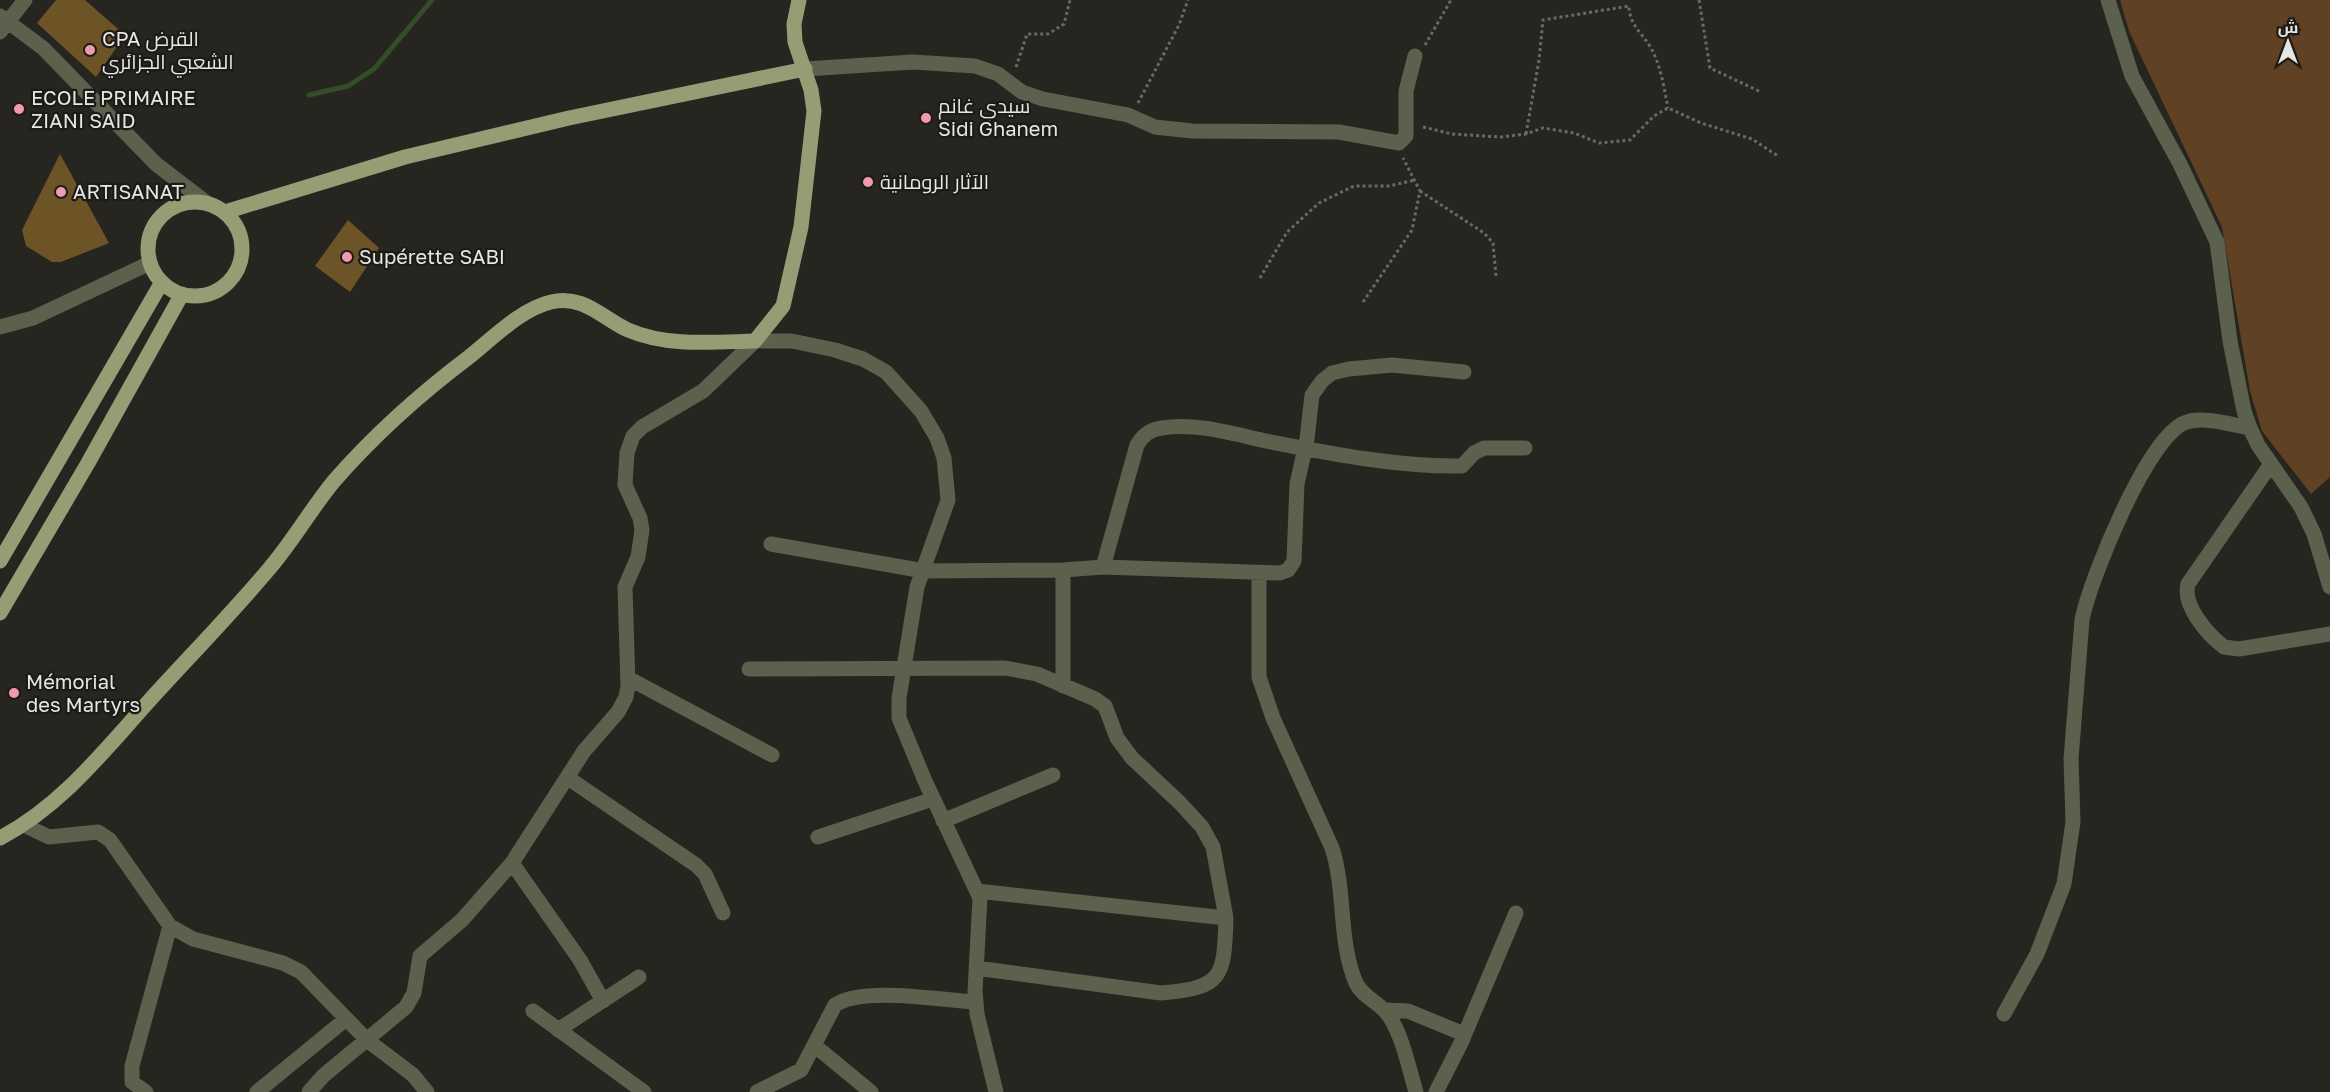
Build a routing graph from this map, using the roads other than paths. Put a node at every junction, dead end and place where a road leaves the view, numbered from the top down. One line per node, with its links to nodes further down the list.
1 (25, 0): 4 (street)
2 (799, 0): 6 (main road)
3 (2108, 0): 15 (street)
4 (3, 24): 7 (street)
5 (1414, 56): 6 (street)
6 (805, 69): 8 (main road); 13 (main road)
7 (207, 203): 8 (main road); 9 (main road)
8 (225, 212): 11 (main road)
9 (150, 263): 10 (main road); 12 (street)
10 (162, 282): 11 (main road); 20 (main road)
11 (182, 294): 26 (main road)
12 (0, 327)
13 (755, 341): 23 (street); 30 (street); 37 (main road)
14 (1464, 372): 16 (street)
15 (2250, 428): 18 (street); 52 (street)
16 (1305, 448): 17 (street); 21 (street); 24 (street)
17 (1525, 448)
18 (2271, 464): 25 (street); 27 (street)
19 (771, 544): 23 (street)
20 (0, 561)
21 (1103, 567): 22 (street); 24 (street)
22 (1063, 570): 23 (street); 31 (street)
23 (924, 571): 28 (street)
24 (1259, 573): 50 (street)
25 (2330, 587)
26 (0, 613)
27 (2330, 634)
28 (903, 667): 29 (street); 31 (street); 35 (street)
29 (749, 669)
30 (628, 678): 32 (street); 34 (street)
31 (1063, 686): 44 (street)
32 (772, 755)
33 (1053, 775): 36 (street)
34 (568, 778): 40 (street); 42 (street)
35 (933, 799): 36 (street); 39 (street)
36 (943, 820): 41 (street)
37 (24, 825): 38 (main road); 45 (street)
38 (0, 837)
39 (818, 837)
40 (512, 863): 48 (street); 56 (street)
41 (977, 891): 44 (street); 46 (street)
42 (723, 913)
43 (1516, 913): 55 (street)
44 (1226, 918): 46 (street)
45 (170, 926): 53 (street); 58 (street)
46 (976, 968): 49 (street)
47 (639, 978): 48 (street)
48 (603, 1001): 54 (street)
49 (976, 1002): 57 (street); 65 (street)
50 (1385, 1010): 55 (street); 66 (street)
51 (533, 1011): 54 (street)
52 (2004, 1014)
53 (346, 1018): 56 (street); 59 (street)
54 (558, 1030): 62 (street)
55 (1464, 1034): 67 (street)
56 (367, 1040): 60 (street); 61 (street)
57 (814, 1045): 63 (street); 64 (street)
58 (146, 1092)
59 (257, 1092)
60 (309, 1092)
61 (427, 1092)
62 (642, 1092)
63 (757, 1092)
64 (871, 1092)
65 (996, 1092)
66 (1416, 1092)
67 (1436, 1092)

